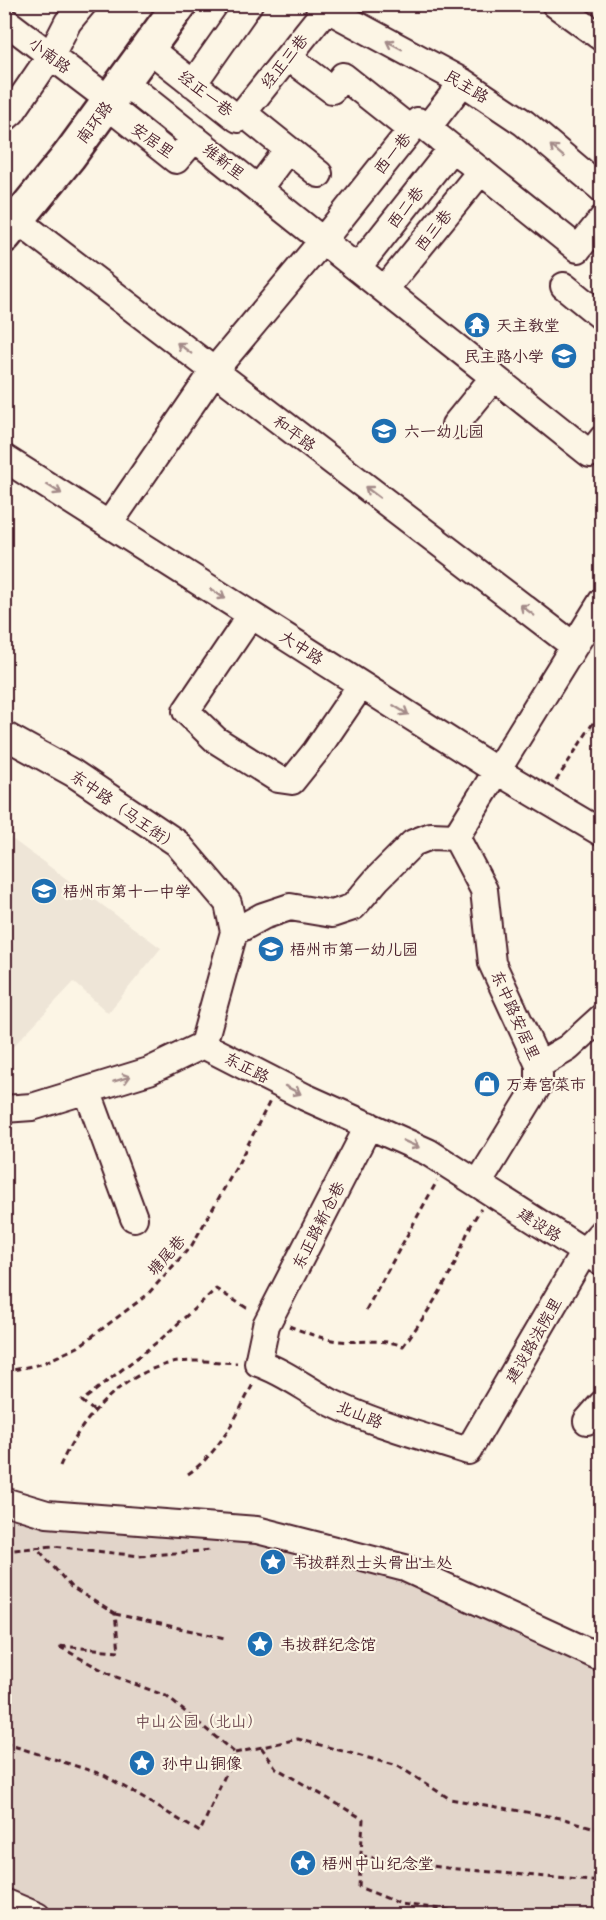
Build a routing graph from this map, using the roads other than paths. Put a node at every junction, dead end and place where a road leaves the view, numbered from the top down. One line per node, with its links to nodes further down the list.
1 (83, 4): 10 (street)
2 (159, 4): 14 (main road, 南环路)
3 (180, 4): 9 (main road, 南环路)
4 (249, 4): 13 (street)
5 (555, 4): 8 (street)
6 (322, 7): 11 (street, 经正三巷); 12 (street, 民主路, one-way to 6)
7 (9, 32): 10 (street, 小南路)
8 (602, 38)
9 (148, 48): 13 (street, 经正一巷); 14 (main road, 南环路)
10 (51, 55): 14 (street, 小南路); 16 (street)
11 (288, 57): 15 (street, 经正三巷); 17 (street)
12 (463, 82): 17 (street, 西一巷); 24 (street, 民主路, one-way to 12)
13 (193, 84): 15 (street, 经正一巷)
14 (109, 92): 18 (street, 安居里); 26 (main road, 南环路)
15 (243, 113): 20 (street, 经正一巷)
16 (4, 120)
17 (419, 129): 19 (street); 27 (street, 西一巷)
18 (195, 138): 23 (street, 维新里)
19 (452, 148): 21 (street); 28 (street, 西二巷)
20 (288, 149): 22 (street, 经正一巷); 23 (street)
21 (481, 171): 25 (street); 30 (street, 西三巷)
22 (319, 174)
23 (259, 188): 27 (street, 维新里)
24 (602, 189)
25 (602, 219)
26 (9, 221): 32 (street, 和平路, one-way to 26)
27 (324, 240): 28 (street, 维新里); 32 (street, 西一巷)
28 (358, 267): 30 (street, 维新里)
29 (564, 286): 31 (street)
30 (385, 289): 33 (street, 维新里)
31 (602, 317)
32 (214, 371): 37 (street, 西一巷); 40 (street, 和平路, one-way to 32)
33 (494, 377): 34 (street); 35 (street, 维新里)
34 (455, 425)
35 (602, 439)
36 (4, 458): 37 (street, 大中路, one-way to 37)
37 (109, 524): 39 (street, 大中路, one-way to 39)
38 (602, 601): 40 (street)
39 (251, 615): 41 (street, 大中路); 41 (street)
40 (574, 646): 43 (street)
41 (361, 685): 43 (street, 大中路, one-way to 43)
42 (4, 735): 46 (street, 东中路（马王街）)
43 (497, 771): 44 (street, 大中路); 45 (street)
44 (602, 833)
45 (456, 837): 46 (street); 49 (street, 东中路安居里)
46 (234, 932): 48 (street, 东中路（马王街）)
47 (598, 1027): 49 (street)
48 (203, 1045): 50 (street, one-way to 48); 52 (street, 东正路, one-way to 52)
49 (539, 1065): 53 (street, 东中路安居里)
50 (87, 1090): 51 (street); 54 (street)
51 (4, 1109)
52 (369, 1125): 53 (street, 东正路, one-way to 53); 57 (street, 东正路新仓巷)
53 (485, 1189): 56 (street, 建设路)
54 (134, 1218)
55 (602, 1232): 56 (street, 建设路法院里)
56 (593, 1258): 58 (street, 建设路法院里)
57 (258, 1363): 58 (street, 北山路)
58 (468, 1451)
59 (4, 1501): 60 (street)
60 (602, 1658)
61 (4, 1902): 62 (street)
62 (37, 1916)

